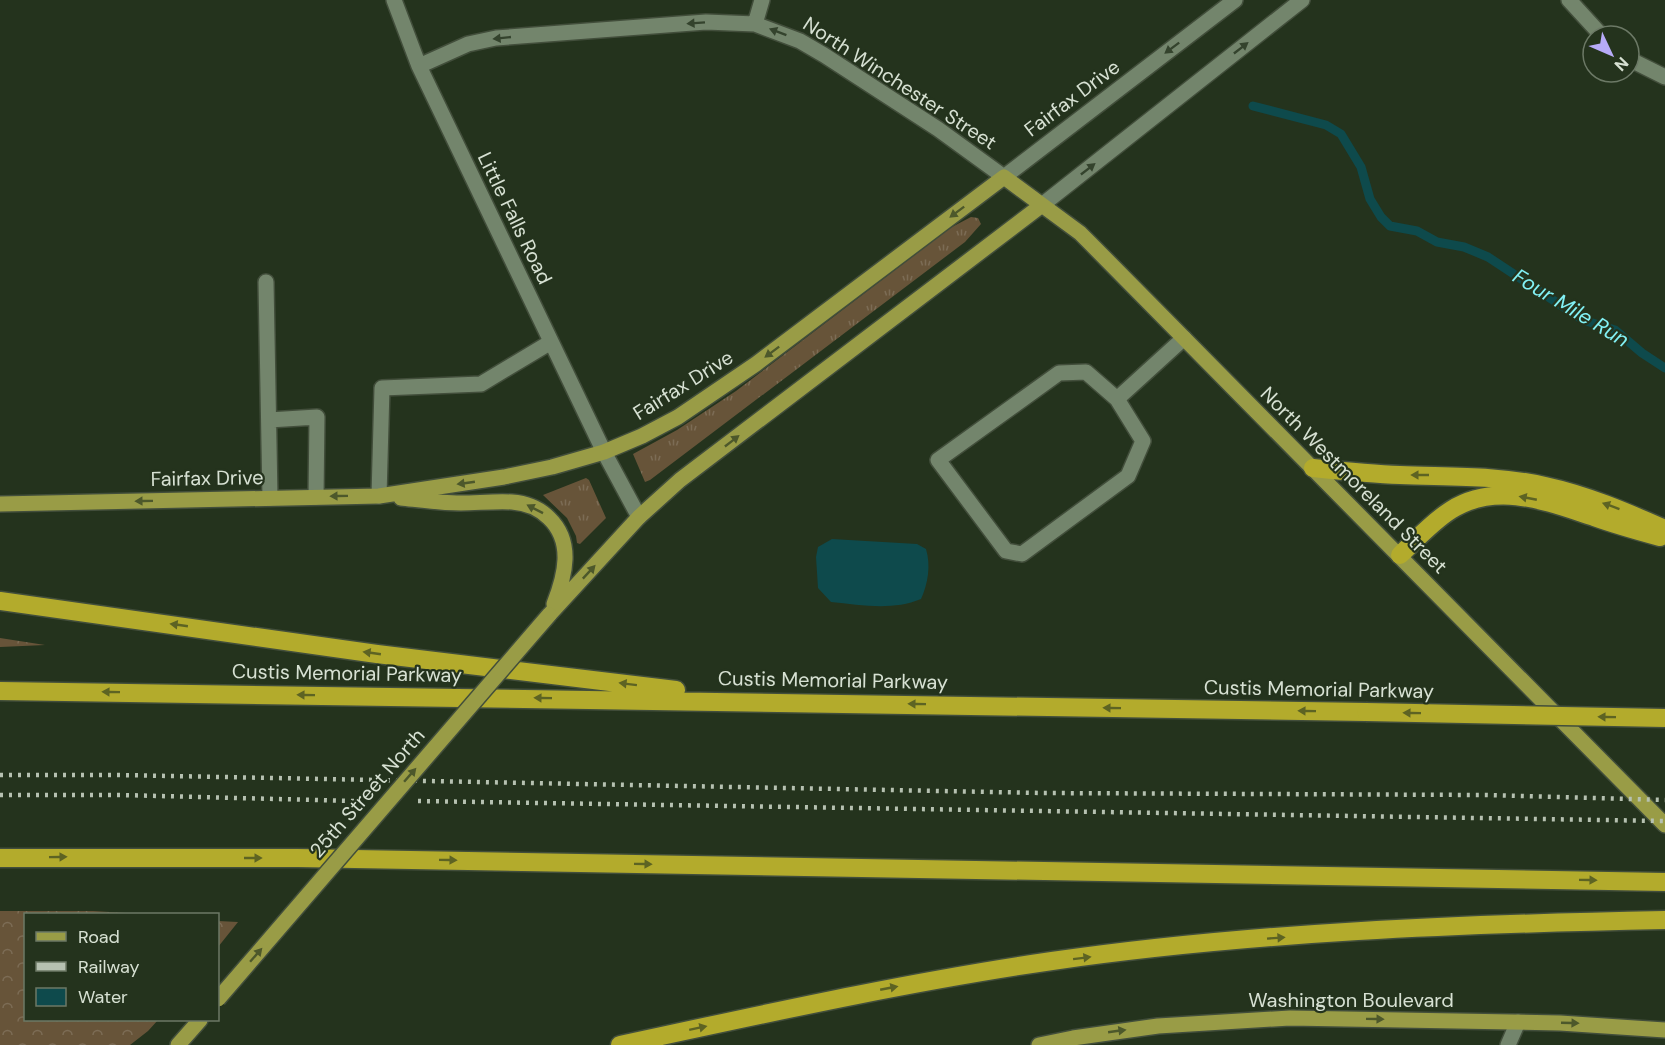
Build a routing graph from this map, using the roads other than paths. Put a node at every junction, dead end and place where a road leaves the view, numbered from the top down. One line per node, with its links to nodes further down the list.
1 (394, 0): 9 (street, Little Falls Road)
2 (762, 0): 6 (street)
3 (1235, 0): 11 (street, Fairfax Drive, one-way to 11)
4 (1302, 0): 12 (street, one-way to 4)
5 (1569, 0): 7 (street)
6 (755, 24): 9 (street, North Winchester Street, one-way to 9); 11 (street, North Winchester Street, one-way to 6)
7 (1591, 24)
8 (1641, 65): 10 (street)
9 (419, 66): 15 (street, Little Falls Road)
10 (1665, 77)
11 (1004, 177): 12 (main road, North Westmoreland Street); 18 (main road, Fairfax Drive, one-way to 18)
12 (1042, 205): 14 (main road, North Westmoreland Street); 24 (main road, one-way to 12)
13 (266, 282): 17 (street)
14 (1184, 338): 16 (street); 19 (main road, North Westmoreland Street)
15 (551, 342): 18 (street, Little Falls Road); 20 (street)
16 (1116, 399): 16 (street)
17 (269, 420): 21 (street); 22 (street)
18 (604, 452): 20 (main road, Fairfax Drive, one-way to 20); 24 (street)
19 (1313, 468): 25 (highway, one-way to 19); 27 (main road, North Westmoreland Street)
20 (379, 496): 21 (main road, Fairfax Drive, one-way to 21); 29 (main road, one-way to 20)
21 (316, 497): 22 (main road, Fairfax Drive)
22 (270, 498): 23 (main road, Fairfax Drive, one-way to 23)
23 (0, 504)
24 (639, 517): 29 (main road, one-way to 24)
25 (1665, 529)
26 (1665, 538): 27 (highway, one-way to 27)
27 (1400, 555): 33 (main road, North Westmoreland Street)
28 (0, 601): 31 (highway, one-way to 28)
29 (549, 615): 37 (main road, 25th Street North, one-way to 29, bridge)
30 (0, 691): 31 (highway, Custis Memorial Parkway, one-way to 30)
31 (770, 702): 32 (highway, Custis Memorial Parkway, one-way to 31, bridge)
32 (1665, 718)
33 (1665, 825)
34 (0, 858): 35 (highway, one-way to 35)
35 (1665, 882)
36 (1665, 920): 42 (highway, one-way to 36)
37 (219, 998)
38 (199, 1021): 41 (main road)
39 (1518, 1022): 40 (main road, Washington Boulevard, one-way to 40); 43 (main road, Washington Boulevard, one-way to 39); 44 (street)
40 (1665, 1030)
41 (178, 1045)
42 (620, 1045)
43 (1039, 1045)
44 (1508, 1045)

